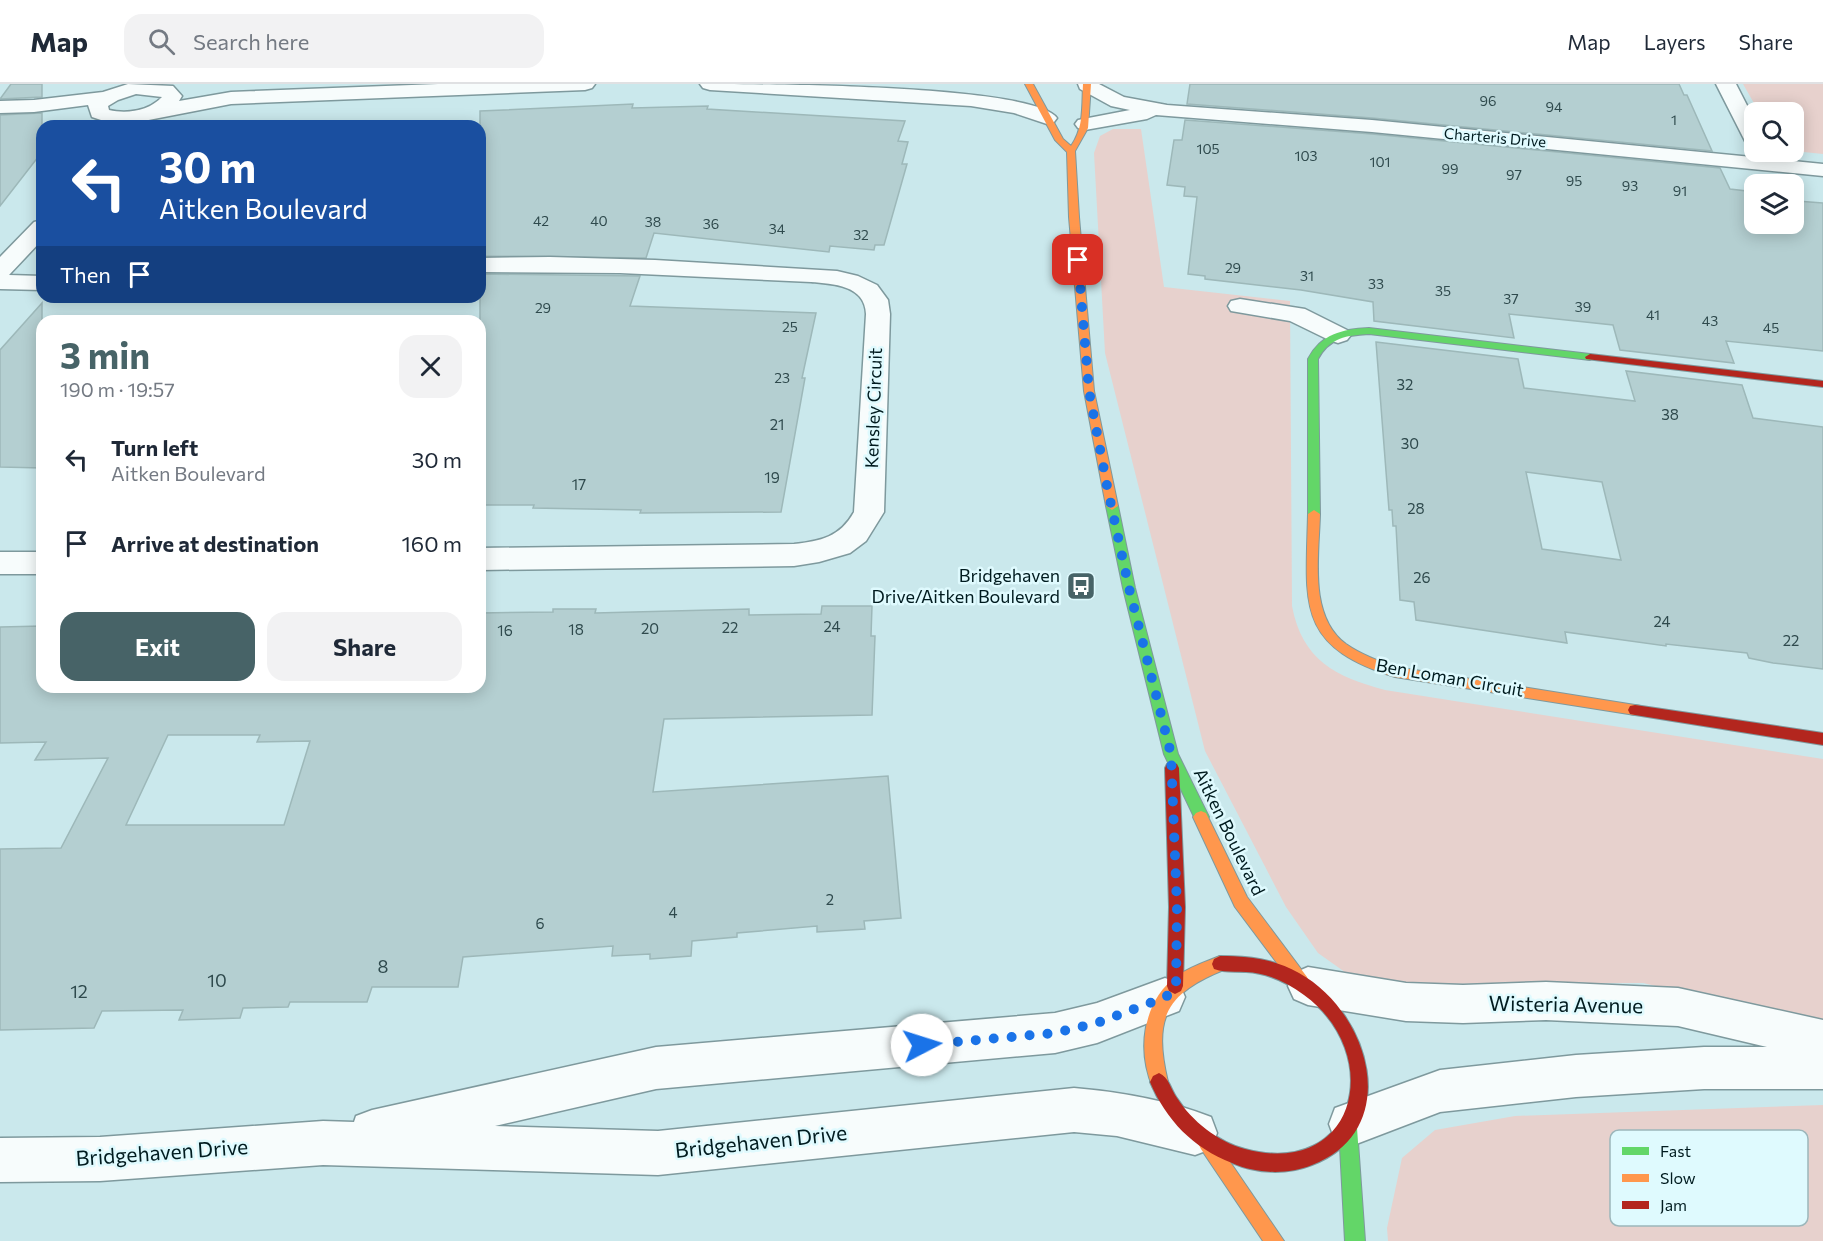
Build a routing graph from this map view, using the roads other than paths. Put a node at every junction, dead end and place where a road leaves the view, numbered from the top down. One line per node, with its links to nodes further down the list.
1 (585, 84): 8 (street)
2 (710, 84): 9 (street)
3 (1021, 84): 9 (street)
4 (1029, 84): 14 (main road)
5 (1726, 84): 15 (street)
6 (1087, 85): 12 (street); 16 (main road)
7 (167, 89): 8 (street); 10 (street); 13 (street)
8 (231, 98): 13 (street)
9 (971, 100): 14 (street)
10 (114, 105): 11 (street); 13 (street)
11 (0, 107)
12 (1167, 111): 16 (street); 18 (street, Charteris Drive)
13 (144, 117)
14 (1047, 118): 17 (main road)
15 (1744, 119)
16 (1085, 124): 17 (main road)
17 (1071, 151): 33 (main road, Aitken Boulevard)
18 (1744, 156)
19 (1784, 162): 20 (street, Charteris Drive)
20 (1823, 170)
21 (36, 233): 23 (street)
22 (486, 265): 29 (street, Kensley Circuit)
23 (0, 271)
24 (0, 282): 25 (street)
25 (36, 283)
26 (1240, 306): 27 (street)
27 (1338, 334): 28 (main road); 32 (main road, Ben Loman Circuit)
28 (1823, 384)
29 (486, 559)
30 (36, 563): 31 (street)
31 (0, 564)
32 (1823, 739)
33 (1171, 754): 34 (main road, Aitken Boulevard); 35 (main road, Aitken Boulevard)
34 (1304, 984): 35 (main road); 36 (street, Wisteria Avenue); 38 (main road)
35 (1171, 991): 39 (main road); 40 (street, Bridgehaven Drive)
36 (1823, 1040)
37 (1823, 1068): 38 (street)
38 (1349, 1126): 39 (main road); 43 (main road)
39 (1201, 1137): 40 (street, Bridgehaven Drive); 42 (main road)
40 (323, 1143): 41 (street, Bridgehaven Drive)
41 (0, 1160)
42 (1274, 1241)
43 (1355, 1241)

